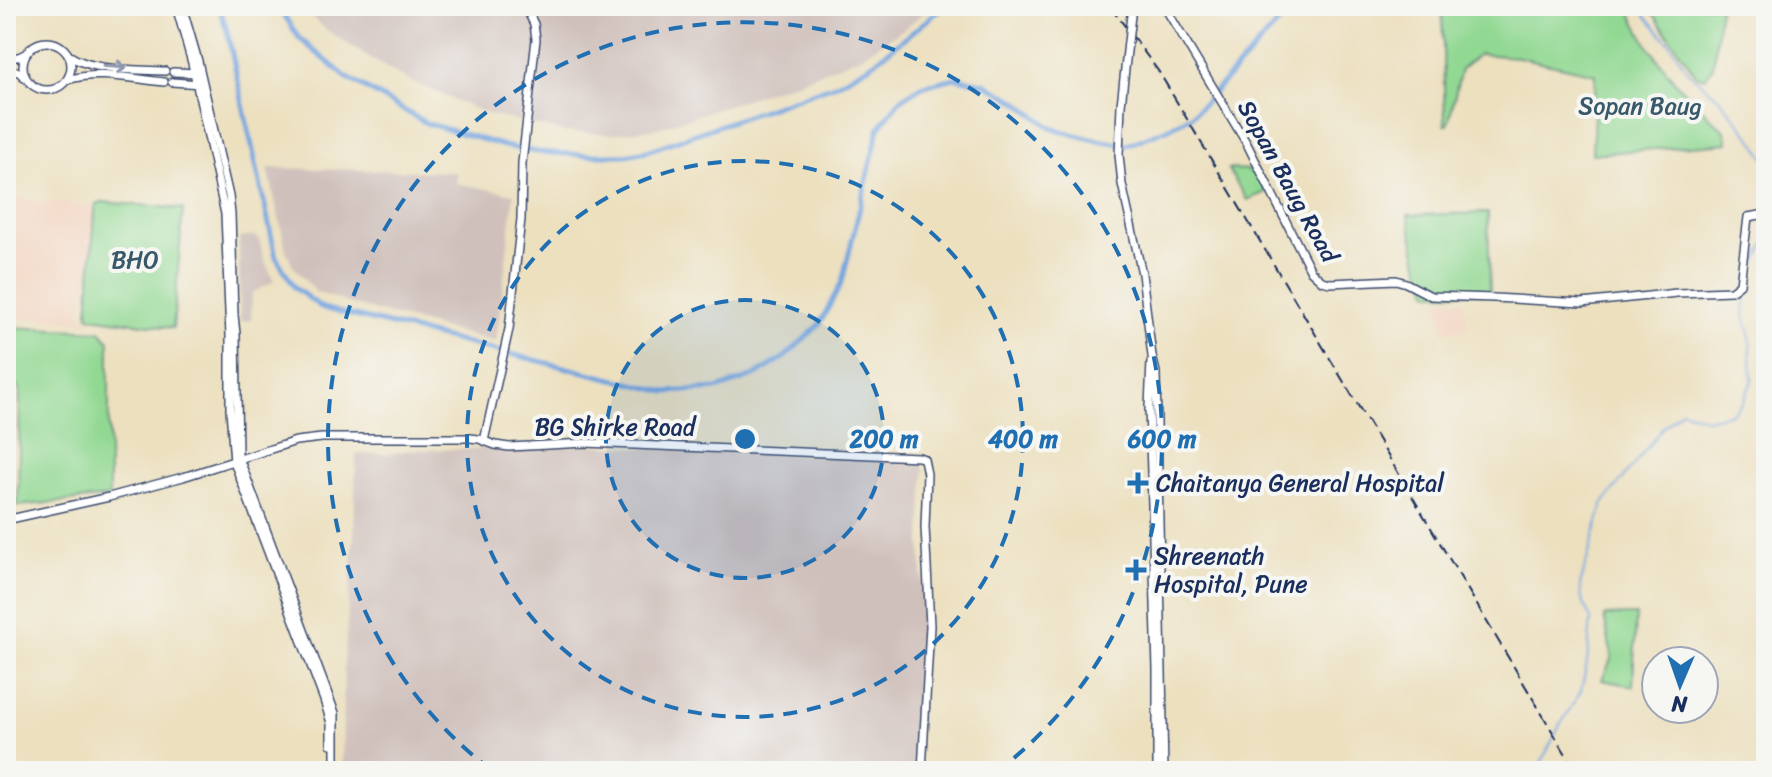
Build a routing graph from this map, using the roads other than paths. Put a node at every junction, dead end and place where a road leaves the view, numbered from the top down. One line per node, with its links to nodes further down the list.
1 (179, 6): 9 (street)
2 (525, 6): 14 (street)
3 (1132, 6): 16 (street, bridge)
4 (1164, 6): 13 (street, Sopan Baug Road)
5 (28, 52): 6 (street); 7 (street); 10 (street)
6 (69, 54): 9 (street, one-way to 9); 11 (street)
7 (6, 57)
8 (6, 69): 10 (street)
9 (198, 73): 12 (street)
10 (26, 78): 11 (street)
11 (67, 81): 12 (street)
12 (200, 84): 15 (street)
13 (1766, 214)
14 (484, 441): 15 (street, BG Shirke Road); 19 (street, BG Shirke Road)
15 (237, 461): 17 (street, BG Shirke Road); 18 (street)
16 (1155, 473): 20 (street); 21 (street)
17 (6, 520)
18 (333, 771)
19 (922, 771)
20 (1157, 771)
21 (1164, 771)

